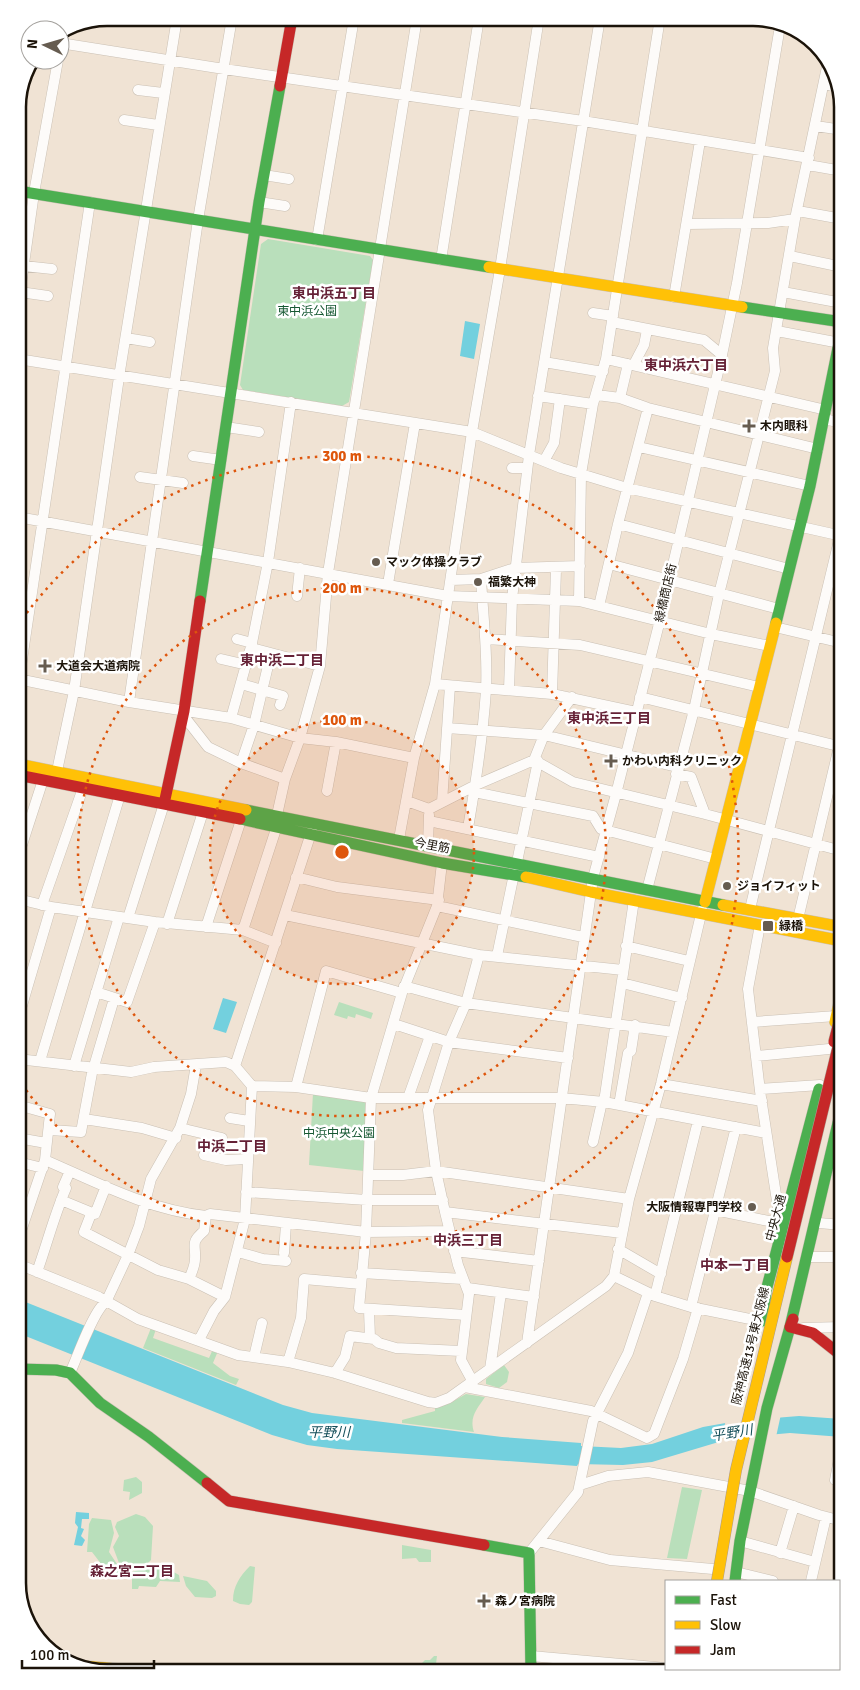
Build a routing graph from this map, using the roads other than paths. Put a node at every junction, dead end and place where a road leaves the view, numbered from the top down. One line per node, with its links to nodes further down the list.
1 (175, 26): 12 (street)
2 (231, 26): 13 (street)
3 (291, 26): 16 (main road)
4 (353, 26): 19 (street)
5 (416, 26): 22 (street)
6 (478, 26): 23 (street)
7 (538, 26): 24 (street)
8 (599, 26): 26 (street)
9 (659, 26): 30 (street)
10 (779, 31): 32 (street, 緑橋商店街)
11 (70, 46): 12 (street)
12 (170, 60): 13 (street); 21 (street)
13 (224, 69): 16 (street); 45 (street)
14 (56, 70): 38 (street)
15 (826, 73): 17 (street)
16 (282, 76): 19 (street); 35 (main road)
17 (824, 84): 18 (street); 28 (street)
18 (831, 85)
19 (343, 86): 22 (street); 49 (street)
20 (138, 90): 21 (street)
21 (163, 94): 27 (street)
22 (404, 94): 23 (street); 50 (street)
23 (465, 104): 24 (street); 53 (street)
24 (524, 113): 26 (street); 57 (street)
25 (124, 120): 27 (street)
26 (583, 121): 30 (street); 58 (street)
27 (158, 125): 42 (street)
28 (816, 126): 29 (street); 33 (street)
29 (834, 129)
30 (641, 131): 31 (street); 59 (street)
31 (700, 141): 32 (street); 47 (street)
32 (759, 150): 33 (street); 46 (street, 緑橋商店街)
33 (808, 161): 34 (street); 43 (street)
34 (834, 169)
35 (264, 175): 36 (street); 40 (main road)
36 (288, 179)
37 (26, 192): 38 (main road)
38 (34, 193): 39 (main road); 51 (street)
39 (90, 202): 42 (main road); 80 (street)
40 (260, 202): 41 (street); 48 (main road)
41 (285, 206)
42 (145, 211): 45 (main road); 72 (street)
43 (797, 215): 44 (street); 46 (street); 52 (street)
44 (834, 218)
45 (198, 220): 48 (main road); 84 (street)
46 (746, 222): 47 (street); 65 (street, 緑橋商店街)
47 (687, 224): 63 (street)
48 (255, 229): 49 (main road); 86 (main road)
49 (317, 240): 50 (main road)
50 (379, 250): 53 (main road); 94 (street)
51 (26, 251)
52 (790, 256): 54 (street); 60 (street)
53 (441, 260): 57 (main road)
54 (834, 265)
55 (26, 266): 56 (street)
56 (52, 269)
57 (500, 269): 58 (main road); 101 (street)
58 (558, 279): 59 (main road); 78 (street)
59 (618, 288): 63 (main road); 68 (street)
60 (783, 292): 64 (street); 67 (street)
61 (26, 293): 62 (street)
62 (48, 296)
63 (674, 297): 65 (main road)
64 (834, 302)
65 (732, 306): 67 (main road); 75 (street, 緑橋商店街)
66 (593, 313): 68 (street)
67 (780, 314): 69 (main road); 71 (street)
68 (612, 319): 70 (street); 76 (street)
69 (834, 321)
70 (647, 330): 75 (street); 79 (street)
71 (777, 331): 74 (street); 88 (street)
72 (126, 338): 73 (street); 83 (street)
73 (150, 342)
74 (834, 342)
75 (722, 355): 85 (street, 緑橋商店街)
76 (606, 359): 79 (street); 81 (street)
77 (26, 360): 80 (street)
78 (544, 362): 81 (street); 87 (street)
79 (631, 364): 85 (street); 89 (street)
80 (67, 366): 83 (street); 122 (street)
81 (603, 372): 91 (street)
82 (834, 372): 95 (main road)
83 (119, 377): 84 (street); 125 (street)
84 (174, 384): 86 (street); 115 (street)
85 (716, 385): 88 (street); 97 (street, 緑橋商店街)
86 (230, 393): 92 (street); 99 (main road)
87 (538, 396): 90 (street); 105 (street)
88 (768, 397): 95 (street); 102 (street)
89 (620, 398): 91 (street); 93 (street)
90 (560, 399): 91 (street); 108 (street)
91 (595, 399): 113 (street)
92 (291, 402): 94 (street); 131 (street)
93 (648, 408): 97 (street); 103 (street)
94 (353, 413): 98 (street); 139 (street)
95 (825, 415): 96 (street); 104 (main road)
96 (834, 419)
97 (707, 421): 102 (street); 109 (street, 緑橋商店街)
98 (415, 423): 101 (street); 143 (street)
99 (226, 427): 100 (street); 107 (main road)
100 (259, 432)
101 (472, 432): 105 (street); 141 (street)
102 (759, 434): 104 (street); 112 (street)
103 (639, 447): 109 (street); 118 (street)
104 (818, 449): 117 (main road)
105 (529, 455): 108 (street); 111 (street)
106 (193, 456): 107 (street)
107 (221, 460): 129 (main road)
108 (544, 461): 113 (street)
109 (698, 462): 112 (street); 119 (street, 緑橋商店街)
110 (512, 468): 111 (street)
111 (527, 468): 136 (street)
112 (750, 473): 117 (street); 120 (street)
113 (581, 474): 118 (street); 134 (street)
114 (140, 477): 115 (street)
115 (161, 480): 116 (street); 128 (street)
116 (183, 483)
117 (810, 486): 124 (main road)
118 (628, 488): 119 (street); 123 (street)
119 (688, 501): 120 (street); 127 (street, 緑橋商店街)
120 (739, 514): 124 (street); 130 (street)
121 (26, 519): 122 (street)
122 (42, 522): 125 (street); 154 (street)
123 (618, 524): 127 (street); 132 (street)
124 (800, 527): 126 (street); 138 (main road)
125 (96, 532): 128 (street); 179 (street)
126 (834, 533)
127 (678, 540): 130 (street); 142 (street, 緑橋商店街)
128 (151, 541): 129 (street); 183 (street)
129 (207, 551): 131 (street); 187 (main road)
130 (730, 554): 138 (street); 144 (street)
131 (268, 562): 135 (street); 163 (street)
132 (609, 564): 142 (street); 151 (street)
133 (834, 564): 157 (street)
134 (580, 566): 137 (street); 150 (street)
135 (300, 568): 139 (street); 145 (street)
136 (515, 568): 137 (street); 140 (street); 148 (street)
137 (556, 568): 149 (street)
138 (789, 569): 152 (main road)
139 (328, 573): 143 (street); 169 (street)
140 (481, 579): 141 (street); 147 (street)
141 (451, 580): 146 (street)
142 (669, 582): 144 (street); 153 (street, 緑橋商店街)
143 (388, 584): 146 (street)
144 (719, 594): 152 (street); 156 (street)
145 (297, 596)
146 (448, 596): 147 (street); 173 (street)
147 (482, 599): 148 (street); 159 (street)
148 (512, 599): 149 (street); 160 (street)
149 (555, 600): 150 (street); 162 (street)
150 (580, 601): 151 (street)
151 (599, 606): 153 (street)
152 (779, 610): 155 (main road)
153 (660, 620): 156 (street); 167 (street, 緑橋商店街)
154 (26, 627)
155 (775, 627): 157 (street); 164 (main road)
156 (710, 634): 164 (street); 170 (street)
157 (815, 636): 161 (street); 193 (street)
158 (237, 639): 163 (street)
159 (486, 639): 160 (street); 177 (street)
160 (511, 640): 162 (street); 178 (street)
161 (834, 641)
162 (555, 642): 167 (street); 180 (street)
163 (252, 646): 165 (street); 168 (street)
164 (770, 646): 175 (main road)
165 (272, 653): 169 (street); 176 (street)
166 (221, 659): 168 (street)
167 (649, 661): 170 (street); 182 (street, 緑橋商店街)
168 (247, 665): 172 (street)
169 (320, 666): 195 (street)
170 (702, 674): 175 (street); 185 (street)
171 (26, 682): 179 (street)
172 (241, 684): 176 (street); 188 (street)
173 (435, 684): 174 (street); 199 (street)
174 (450, 686): 177 (street); 191 (street)
175 (759, 686): 189 (main road)
176 (261, 689): 184 (street); 190 (street)
177 (486, 689): 178 (street); 192 (street)
178 (509, 690): 180 (street)
179 (74, 691): 183 (street); 203 (street)
180 (552, 694): 181 (street)
181 (572, 697): 186 (street); 194 (street)
182 (640, 697): 185 (street); 186 (street, 緑橋商店街)
183 (129, 702): 187 (street)
184 (280, 705)
185 (694, 710): 189 (street); 204 (street)
186 (636, 712): 198 (street, 緑橋商店街)
187 (184, 713): 188 (street); 201 (street); 214 (main road)
188 (231, 718): 190 (street)
189 (750, 723): 193 (street); 223 (main road)
190 (254, 725): 195 (street); 201 (street)
191 (448, 728): 192 (street); 216 (street)
192 (482, 730): 194 (street); 210 (street)
193 (792, 734): 197 (street); 230 (street)
194 (544, 735): 198 (street); 200 (street)
195 (300, 738): 196 (street); 207 (street)
196 (336, 742): 199 (street); 211 (street)
197 (834, 745)
198 (626, 754): 204 (street); 212 (street, 緑橋商店街)
199 (414, 758): 215 (street)
200 (536, 760): 210 (street); 212 (street); 217 (street)
201 (241, 763): 207 (street)
202 (26, 765): 203 (main road, 今里筋)
203 (57, 771): 214 (main road, 今里筋)
204 (677, 771): 218 (street); 221 (street)
205 (834, 776): 235 (street)
206 (26, 777): 208 (main road, 今里筋)
207 (285, 778): 224 (street)
208 (43, 780): 209 (main road, 今里筋); 229 (street)
209 (83, 788): 213 (main road, 今里筋); 250 (street)
210 (475, 788): 216 (street); 217 (street); 227 (street)
211 (327, 791)
212 (616, 794): 218 (street); 228 (street, 緑橋商店街)
213 (120, 795): 214 (main road, 今里筋); 252 (street)
214 (165, 799): 220 (main road, 今里筋); 224 (main road, 今里筋); 255 (street)
215 (407, 802): 219 (street); 231 (street)
216 (442, 802): 219 (street)
217 (529, 802): 228 (street); 232 (street)
218 (668, 806): 221 (street); 233 (street)
219 (429, 809): 225 (street)
220 (203, 812): 222 (main road, 今里筋); 259 (street)
221 (705, 814): 223 (street)
222 (241, 820): 224 (main road, 今里筋); 262 (street)
223 (726, 820): 230 (street); 238 (main road)
224 (277, 821): 226 (main road, 今里筋); 263 (street)
225 (429, 821): 227 (street); 234 (street)
226 (313, 828): 231 (main road, 今里筋); 240 (main road, 今里筋); 242 (street)
227 (468, 828): 232 (street)
228 (606, 830): 233 (street); 237 (street, 緑橋商店街)
229 (26, 832)
230 (768, 832): 235 (street); 251 (street)
231 (399, 839): 234 (main road, 今里筋)
232 (522, 840): 237 (street); 239 (street)
233 (659, 842): 238 (street); 244 (street)
234 (428, 845): 239 (main road, 今里筋)
235 (817, 846): 236 (street); 257 (street)
236 (834, 849)
237 (599, 857): 243 (street, 緑橋商店街)
238 (716, 859): 248 (main road)
239 (517, 862): 243 (main road, 今里筋)
240 (442, 863): 241 (main road, 今里筋); 249 (street)
241 (514, 874): 245 (main road, 今里筋); 256 (street)
242 (296, 877): 249 (street); 254 (street)
243 (593, 878): 244 (main road, 今里筋); 245 (street, 緑橋商店街)
244 (647, 890): 248 (main road, 今里筋)
245 (590, 892): 246 (main road, 今里筋); 264 (street, 緑橋商店街)
246 (634, 900): 253 (main road, 今里筋); 268 (street)
247 (26, 902): 250 (street)
248 (705, 902): 251 (main road, 今里筋); 253 (street)
249 (438, 903): 256 (street); 266 (street)
250 (47, 906): 252 (street); 275 (street)
251 (750, 909): 257 (main road, 今里筋)
252 (85, 912): 255 (street); 296 (street)
253 (701, 913): 260 (main road, 今里筋); 271 (street)
254 (285, 915): 266 (street); 267 (street)
255 (124, 917): 258 (street); 277 (street)
256 (505, 919): 264 (street); 270 (street)
257 (798, 919): 261 (main road, 今里筋)
258 (155, 922): 259 (street); 279 (street)
259 (168, 924): 262 (street)
260 (760, 925): 265 (main road, 今里筋); 283 (street)
261 (834, 925)
262 (206, 927): 263 (street)
263 (243, 930): 267 (street)
264 (583, 937): 272 (street, 緑橋商店街)
265 (834, 939)
266 (423, 942): 269 (street); 276 (street)
267 (276, 943): 300 (street)
268 (626, 946): 271 (street); 273 (street)
269 (479, 955): 270 (street); 280 (street)
270 (497, 956): 272 (street)
271 (689, 961): 278 (street)
272 (579, 964): 273 (street); 282 (street, 緑橋商店街)
273 (623, 970): 274 (street)
274 (622, 984): 278 (street); 284 (street)
275 (26, 988)
276 (403, 990): 280 (street); 285 (street); 305 (street)
277 (96, 992): 279 (street); 299 (street)
278 (682, 998): 288 (street)
279 (114, 999): 301 (street)
280 (466, 1003): 282 (street); 291 (street)
281 (834, 1014): 283 (street)
282 (573, 1017): 284 (street); 294 (street, 緑橋商店街)
283 (752, 1022): 293 (street)
284 (616, 1023): 286 (street); 312 (street)
285 (394, 1024): 290 (street); 307 (street)
286 (635, 1025): 288 (street); 313 (street)
287 (834, 1031): 292 (main road)
288 (673, 1032): 302 (street)
289 (834, 1033): 385 (main road, 中央大通, bridge)
290 (430, 1036): 291 (street); 308 (street)
291 (449, 1042): 294 (street); 309 (street)
292 (829, 1049): 293 (street); 303 (main road)
293 (757, 1056): 306 (street)
294 (568, 1058): 310 (street, 緑橋商店街)
295 (26, 1060): 296 (street)
296 (40, 1061): 299 (street)
297 (834, 1064): 416 (main road, 阪神高速13号東大阪線, bridge)
298 (196, 1065): 300 (street); 301 (street); 324 (street)
299 (74, 1066): 301 (street)
300 (235, 1066): 304 (street)
301 (95, 1067): 318 (street)
302 (661, 1084): 311 (street); 315 (street)
303 (820, 1085): 306 (street); 357 (main road)
304 (252, 1086): 305 (street); 319 (street)
305 (296, 1087): 307 (street)
306 (760, 1089): 311 (street)
307 (372, 1098): 308 (street); 337 (street)
308 (408, 1098): 309 (street)
309 (430, 1098): 310 (street); 336 (street)
310 (562, 1098): 312 (street); 339 (street, 緑橋商店街)
311 (762, 1101): 323 (street)
312 (603, 1102): 313 (street); 327 (street)
313 (619, 1105): 315 (street)
314 (26, 1107): 322 (street)
315 (653, 1111): 320 (street); 341 (street)
316 (834, 1115): 414 (main road, 阪神高速13号東大阪線)
317 (230, 1118): 319 (street)
318 (84, 1119): 322 (street); 324 (street)
319 (249, 1121): 329 (street)
320 (698, 1121): 321 (street); 371 (street)
321 (736, 1127): 323 (street); 346 (street)
322 (50, 1130): 328 (street)
323 (766, 1132): 349 (street)
324 (178, 1133): 329 (street); 345 (street)
325 (834, 1140): 386 (main road)
326 (26, 1141): 328 (street)
327 (593, 1142)
328 (46, 1143): 334 (street)
329 (248, 1147): 331 (street)
330 (204, 1155): 331 (street)
331 (248, 1159): 340 (street)
332 (834, 1160): 354 (main road)
333 (26, 1163): 334 (street)
334 (44, 1164): 335 (street); 351 (street)
335 (70, 1171): 338 (street); 342 (street)
336 (436, 1171): 337 (street); 339 (street); 344 (street)
337 (368, 1175): 343 (street)
338 (106, 1186): 345 (street); 348 (street)
339 (550, 1186): 341 (street); 353 (street, 緑橋商店街)
340 (246, 1192): 343 (street); 352 (street)
341 (630, 1198): 360 (street)
342 (61, 1200): 348 (street); 369 (street)
343 (367, 1200): 344 (street); 359 (street)
344 (443, 1200): 347 (street)
345 (146, 1202): 350 (street); 364 (street)
346 (715, 1210): 349 (street); 381 (street)
347 (445, 1212): 353 (street); 358 (street)
348 (92, 1214): 364 (street)
349 (779, 1214): 357 (street)
350 (206, 1216): 352 (street); 373 (street)
351 (26, 1217)
352 (245, 1219): 355 (street); 363 (street)
353 (544, 1223): 360 (street); 367 (street, 緑橋商店街)
354 (819, 1223): 356 (street); 366 (main road)
355 (286, 1224): 359 (street); 363 (street)
356 (834, 1224)
357 (784, 1226): 385 (main road)
358 (450, 1231): 359 (street); 362 (street)
359 (366, 1232): 370 (street)
360 (622, 1233): 361 (street)
361 (618, 1249): 371 (street); 372 (street)
362 (454, 1251): 367 (street); 375 (street)
363 (238, 1252): 378 (street)
364 (128, 1255): 373 (street); 380 (street)
365 (834, 1257): 366 (street)
366 (810, 1258): 386 (main road)
367 (539, 1262): 379 (street, 緑橋商店街)
368 (26, 1267): 369 (street)
369 (37, 1272): 380 (street)
370 (362, 1273): 374 (street); 375 (street)
371 (661, 1274): 377 (street)
372 (614, 1276): 377 (street); 391 (street)
373 (189, 1279): 378 (street)
374 (361, 1284): 382 (street); 395 (street)
375 (465, 1284): 376 (street); 383 (street)
376 (501, 1292): 379 (street); 397 (street)
377 (652, 1295): 381 (street); 401 (street)
378 (225, 1296): 390 (street)
379 (534, 1297): 391 (street, 緑橋商店街)
380 (106, 1302): 390 (street); 398 (street)
381 (694, 1307): 385 (street); 401 (street)
382 (369, 1310): 383 (street); 389 (street)
383 (466, 1315): 393 (street)
384 (262, 1322): 394 (street)
385 (763, 1322): 386 (street); 403 (main road, 中央大通)
386 (790, 1327): 388 (main road); 404 (main road)
387 (834, 1327): 388 (street)
388 (803, 1328): 392 (main road)
389 (370, 1338): 393 (street); 399 (street)
390 (199, 1340): 394 (street)
391 (526, 1343): 397 (street)
392 (834, 1349)
393 (461, 1351): 400 (street)
394 (254, 1357): 395 (street)
395 (288, 1362): 399 (street)
396 (26, 1369): 398 (main road)
397 (490, 1369): 400 (street)
398 (70, 1373): 410 (main road)
399 (335, 1373): 400 (street)
400 (469, 1385): 401 (street)
401 (596, 1415): 402 (street)
402 (580, 1485): 403 (street); 408 (street)
403 (727, 1487): 404 (street); 413 (main road, 中央大通)
404 (750, 1491): 405 (street); 409 (main road)
405 (794, 1506): 406 (street); 411 (street)
406 (826, 1517): 407 (street); 412 (street)
407 (834, 1519)
408 (539, 1541): 410 (street); 413 (street)
409 (740, 1541): 411 (street); 414 (main road)
410 (529, 1553): 419 (main road)
411 (780, 1553): 412 (street)
412 (815, 1562): 418 (street)
413 (713, 1569): 415 (main road, 中央大通)
414 (733, 1578): 417 (street)
415 (711, 1580)
416 (717, 1580)
417 (760, 1580)
418 (811, 1580)
419 (531, 1656): 420 (main road); 421 (street)
420 (531, 1664)
421 (621, 1664)

